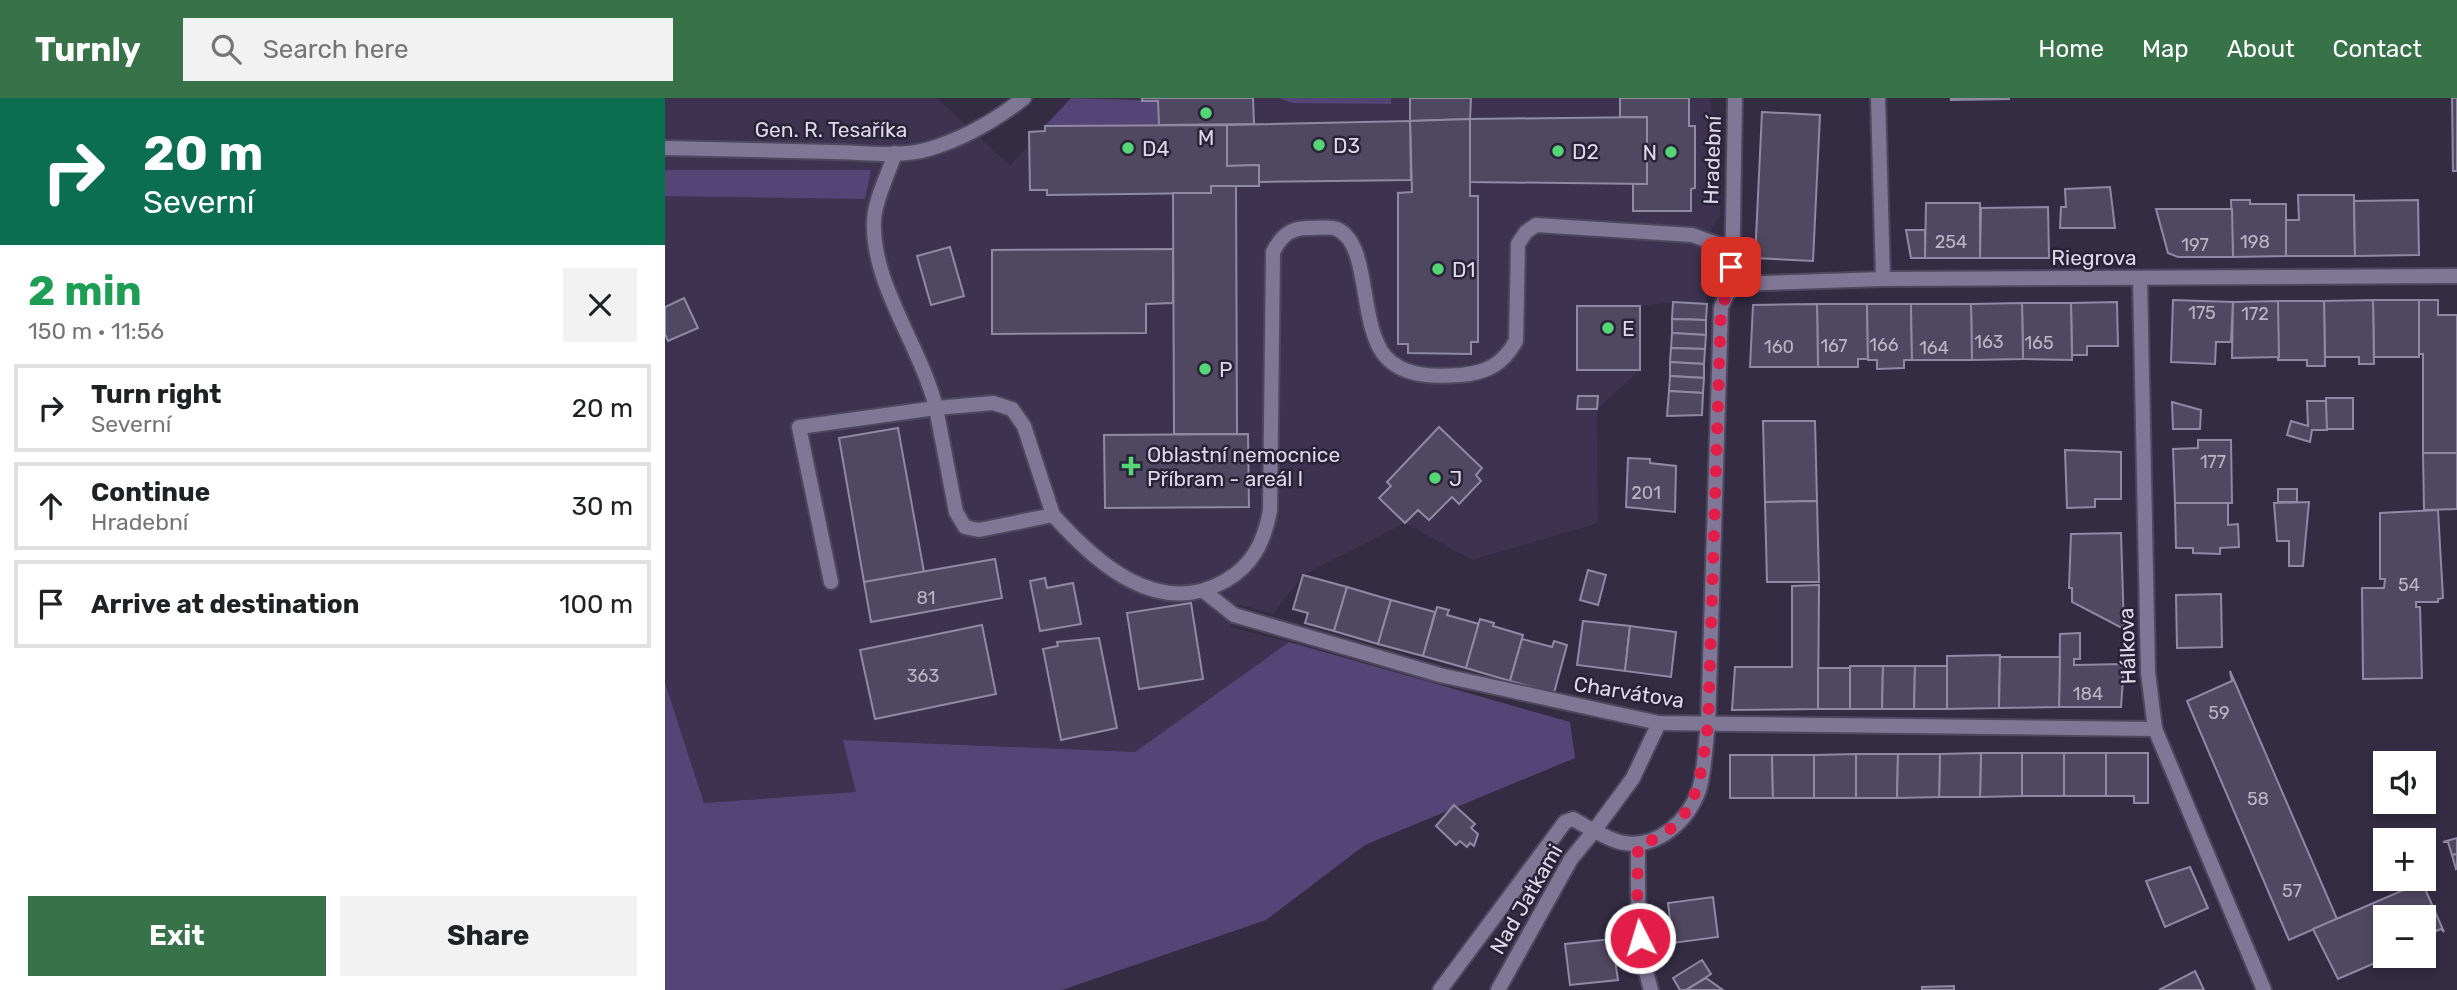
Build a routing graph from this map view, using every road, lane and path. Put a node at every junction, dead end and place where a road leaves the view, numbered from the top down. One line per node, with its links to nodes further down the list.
1 (1024, 98): 5 (street, Gen. R. Tesaříka)
2 (1735, 98): 6 (street, Hradební)
3 (1878, 98): 9 (street)
4 (665, 148): 5 (street, Gen. R. Tesaříka)
5 (895, 153): 11 (street)
6 (1731, 249): 10 (street, Hradební); 14 (street)
7 (2457, 276): 8 (street, Riegrova)
8 (2140, 278): 9 (street, Riegrova); 17 (street, Hálkova)
9 (1883, 279): 10 (street, Riegrova)
10 (1732, 284): 16 (street, Hradební)
11 (936, 408): 12 (street); 12 (street); 13 (street)
12 (1053, 515): 14 (street)
13 (831, 582)
14 (1205, 592): 15 (street, Charvátova)
15 (1659, 723): 16 (street, Charvátova); 18 (street, Nad Jatkami)
16 (1708, 725): 17 (street, Charvátova); 19 (street, Hradební)
17 (2155, 729): 23 (street, Hálkova)
18 (1594, 831): 19 (street); 20 (street); 21 (street, Nad Jatkami)
19 (1638, 845): 22 (street)
20 (1440, 990)
21 (1498, 990)
22 (1651, 990)
23 (2264, 990)

